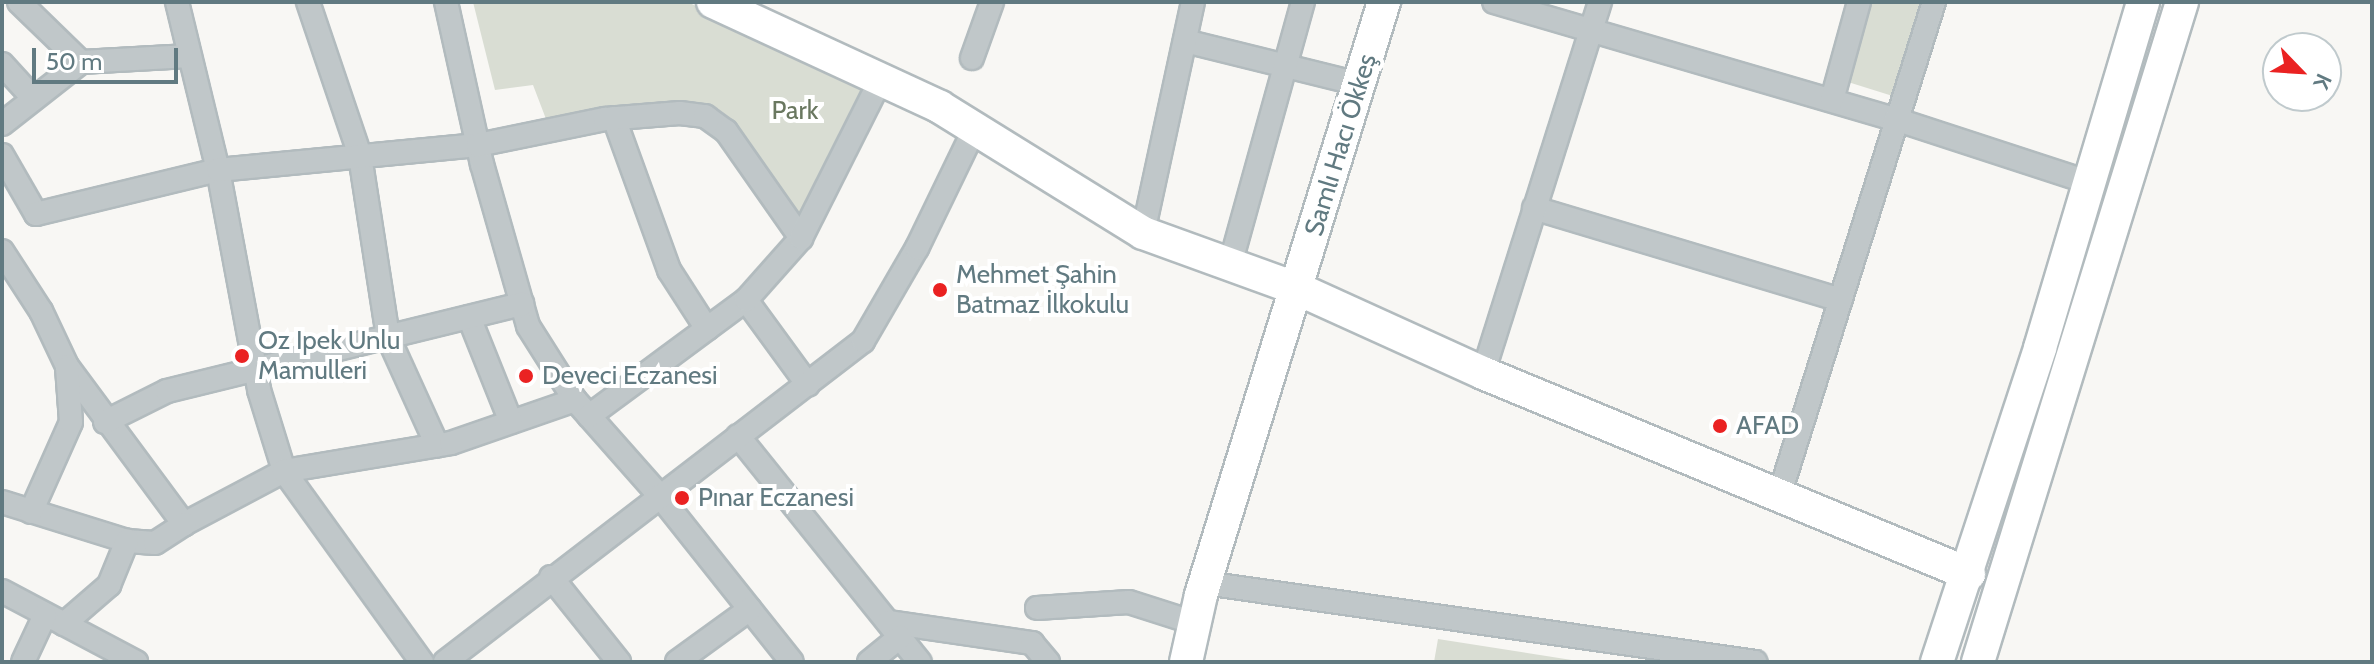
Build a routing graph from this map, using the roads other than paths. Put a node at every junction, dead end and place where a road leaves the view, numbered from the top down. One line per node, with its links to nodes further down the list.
1 (19, 2): 21 (street)
2 (177, 2): 19 (street)
3 (308, 2): 34 (street)
4 (446, 2): 32 (street)
5 (713, 2): 16 (street)
6 (992, 2): 20 (street)
7 (1193, 2): 18 (street)
8 (1303, 2): 22 (street)
9 (1384, 2): 25 (street, Samlı Hacı Ökkeş)
10 (1494, 2): 17 (street)
11 (1600, 2): 17 (street)
12 (1859, 2): 27 (street)
13 (1934, 2): 29 (street)
14 (2143, 2): 36 (street)
15 (2182, 2): 87 (street)
16 (746, 8): 24 (street)
17 (1592, 32): 27 (street); 37 (street)
18 (1185, 41): 22 (street); 38 (street)
19 (189, 56): 21 (street); 35 (street)
20 (972, 58)
21 (81, 62): 26 (street)
22 (1285, 63): 25 (street); 41 (street)
23 (2, 64): 26 (street)
24 (882, 77): 31 (street); 39 (street)
25 (1359, 84): 42 (street, Samlı Hacı Ökkeş)
26 (34, 99): 30 (street)
27 (1832, 100): 29 (street)
28 (614, 118): 32 (street); 39 (street); 47 (street)
29 (1895, 119): 36 (street); 44 (street)
30 (2, 124)
31 (975, 128): 38 (street); 52 (street)
32 (478, 145): 34 (street); 45 (street)
33 (2, 155): 35 (street)
34 (360, 156): 35 (street); 48 (street)
35 (218, 170): 50 (street)
36 (2091, 183): 65 (street)
37 (1534, 208): 44 (street); 51 (street)
38 (1143, 233): 41 (street)
39 (801, 238): 43 (street)
40 (2, 251): 49 (street)
41 (1230, 265): 42 (street)
42 (1298, 289): 51 (street); 67 (street, Samlı Hacı Ökkeş)
43 (746, 300): 47 (street); 52 (street)
44 (1841, 300): 59 (street)
45 (522, 304): 46 (street); 53 (street)
46 (469, 317): 48 (street); 55 (street)
47 (707, 329): 53 (street)
48 (388, 337): 50 (street); 57 (street)
49 (67, 366): 54 (street); 62 (street)
50 (255, 371): 54 (street); 58 (street)
51 (1483, 373): 59 (street)
52 (808, 385): 56 (street)
53 (582, 408): 55 (street); 60 (street)
54 (105, 422): 63 (street)
55 (511, 422): 57 (street)
56 (738, 436): 60 (street); 73 (street)
57 (437, 445): 58 (street)
58 (284, 471): 63 (street); 76 (street)
59 (1780, 493): 65 (street)
60 (659, 495): 66 (street); 70 (street)
61 (2, 502): 62 (street)
62 (31, 512): 64 (street)
63 (184, 524): 64 (street)
64 (127, 541): 71 (street)
65 (1969, 574): 86 (street)
66 (551, 577): 77 (street); 78 (street)
67 (1205, 583): 72 (street, Samlı Hacı Ökkeş); 85 (street)
68 (2, 591): 71 (street)
69 (1037, 608): 72 (street)
70 (750, 609): 79 (street); 80 (street)
71 (54, 619): 74 (street); 75 (street)
72 (1195, 623): 84 (street, Samlı Hacı Ökkeş)
73 (894, 629): 81 (street); 82 (street); 83 (street)
74 (130, 660)
75 (23, 662)
76 (422, 662)
77 (445, 662)
78 (619, 662)
79 (677, 662)
80 (792, 662)
81 (869, 662)
82 (920, 662)
83 (1048, 662)
84 (1186, 662)
85 (1755, 662)
86 (1937, 662)
87 (1978, 662)

